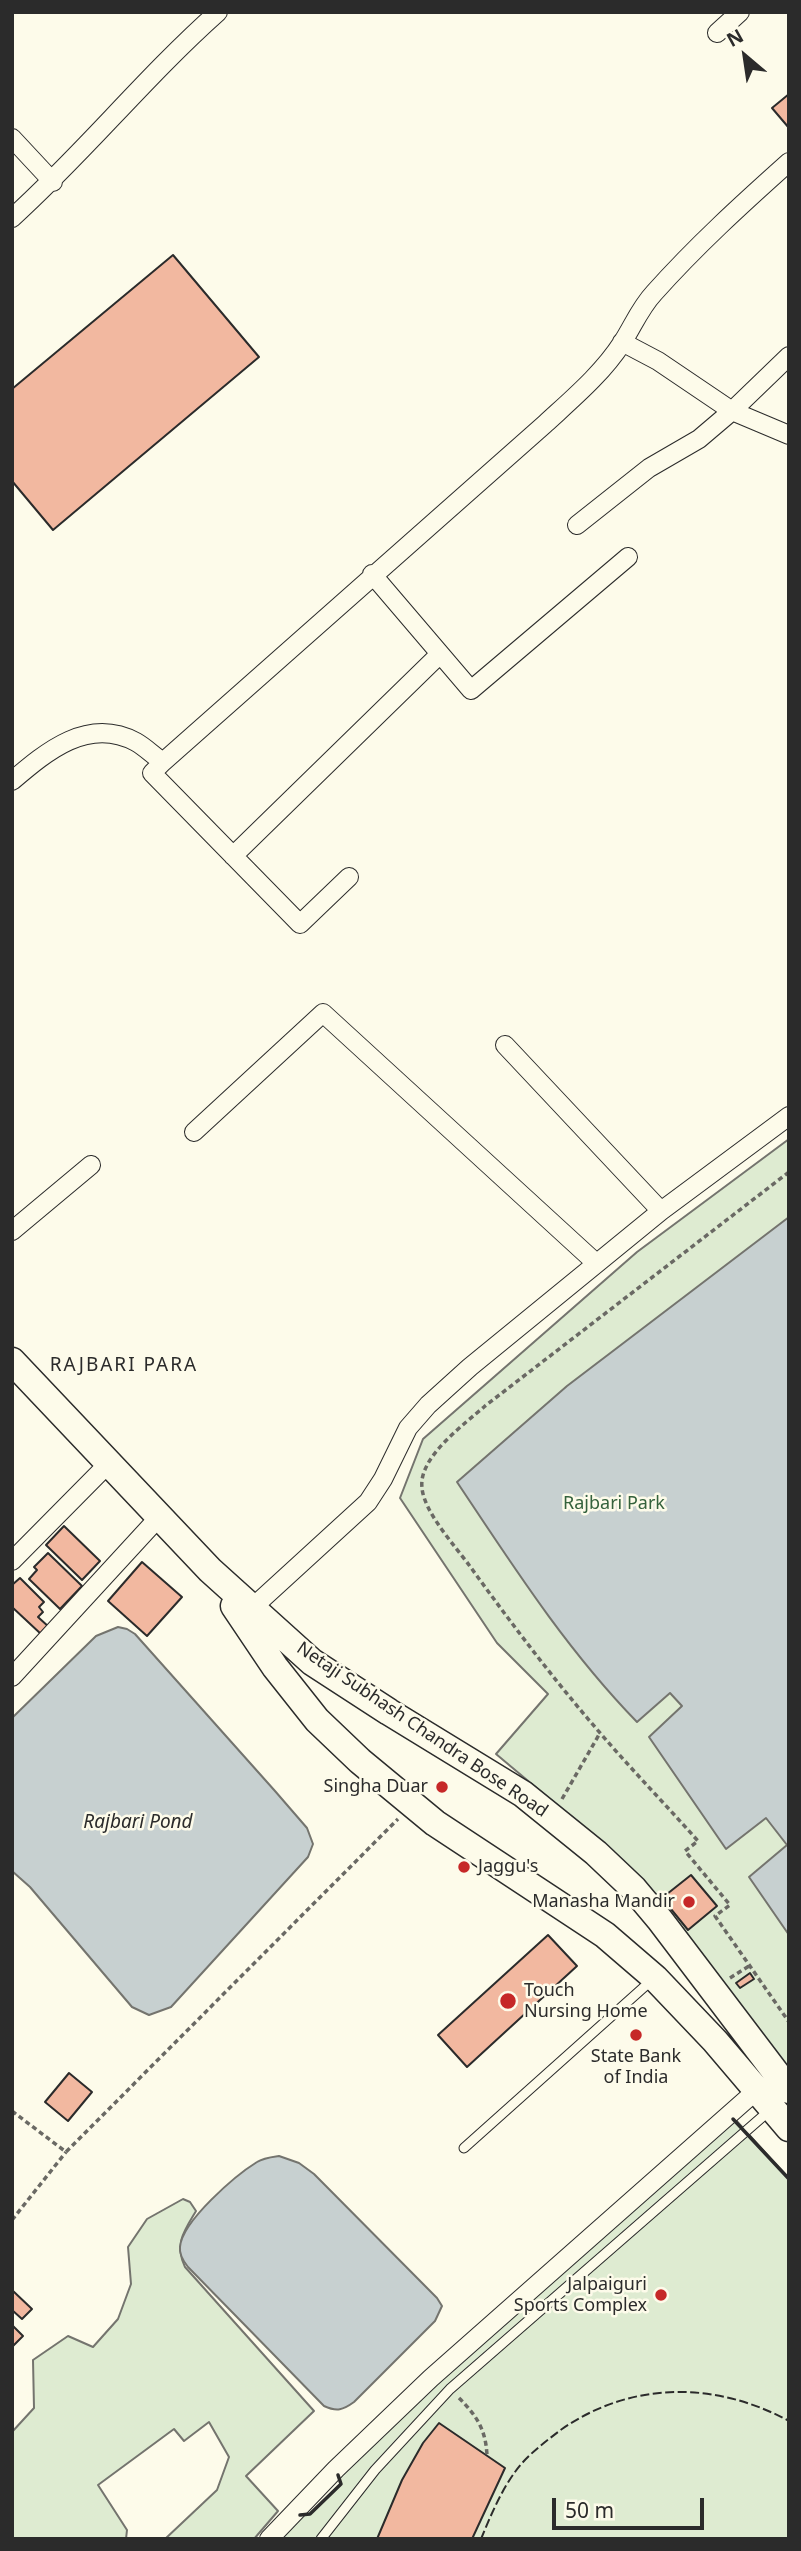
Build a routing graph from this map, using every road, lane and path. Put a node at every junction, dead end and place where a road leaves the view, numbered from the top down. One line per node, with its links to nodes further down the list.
1 (218, 12): 6 (street)
2 (740, 12): 3 (street)
3 (717, 33)
4 (12, 138): 6 (street)
5 (789, 162): 8 (street)
6 (53, 182): 7 (street)
7 (12, 218)
8 (622, 342): 10 (street); 14 (street)
9 (789, 356): 10 (street)
10 (732, 411): 11 (street); 12 (street)
11 (789, 435)
12 (577, 526)
13 (628, 557): 15 (street)
14 (372, 575): 15 (street); 16 (street)
15 (440, 654): 18 (street)
16 (163, 762): 17 (street); 18 (street)
17 (12, 781)
18 (233, 856): 19 (street)
19 (349, 877)
20 (505, 1045): 25 (street)
21 (789, 1116): 25 (street)
22 (194, 1132): 27 (street)
23 (90, 1164): 26 (street)
24 (789, 1172): 35 (path)
25 (661, 1211): 27 (street)
26 (12, 1231)
27 (596, 1263): 33 (street)
28 (12, 1361): 29 (street, Netaji Subhash Chandra Bose Road)
29 (110, 1462): 30 (street, Netaji Subhash Chandra Bose Road); 31 (street)
30 (160, 1516): 32 (street, Netaji Subhash Chandra Bose Road); 34 (street)
31 (12, 1561)
32 (209, 1570): 33 (street, Netaji Subhash Chandra Bose Road); 36 (street, Netaji Subhash Chandra Bose Road)
33 (251, 1609): 40 (street, Netaji Subhash Chandra Bose Road)
34 (12, 1677)
35 (600, 1733): 37 (path); 38 (path)
36 (412, 1805): 39 (street, Netaji Subhash Chandra Bose Road); 45 (path)
37 (558, 1806)
38 (749, 1966): 40 (path); 41 (path)
39 (655, 1978): 42 (street, Netaji Subhash Chandra Bose Road); 44 (lane)
40 (717, 1987): 42 (street, Netaji Subhash Chandra Bose Road)
41 (789, 2022)
42 (777, 2104): 47 (lane); 49 (street)
43 (12, 2111): 45 (path)
44 (464, 2148)
45 (66, 2151): 46 (path)
46 (12, 2220)
47 (450, 2389): 48 (path); 50 (lane)
48 (487, 2456)
49 (269, 2539)
50 (321, 2539)

